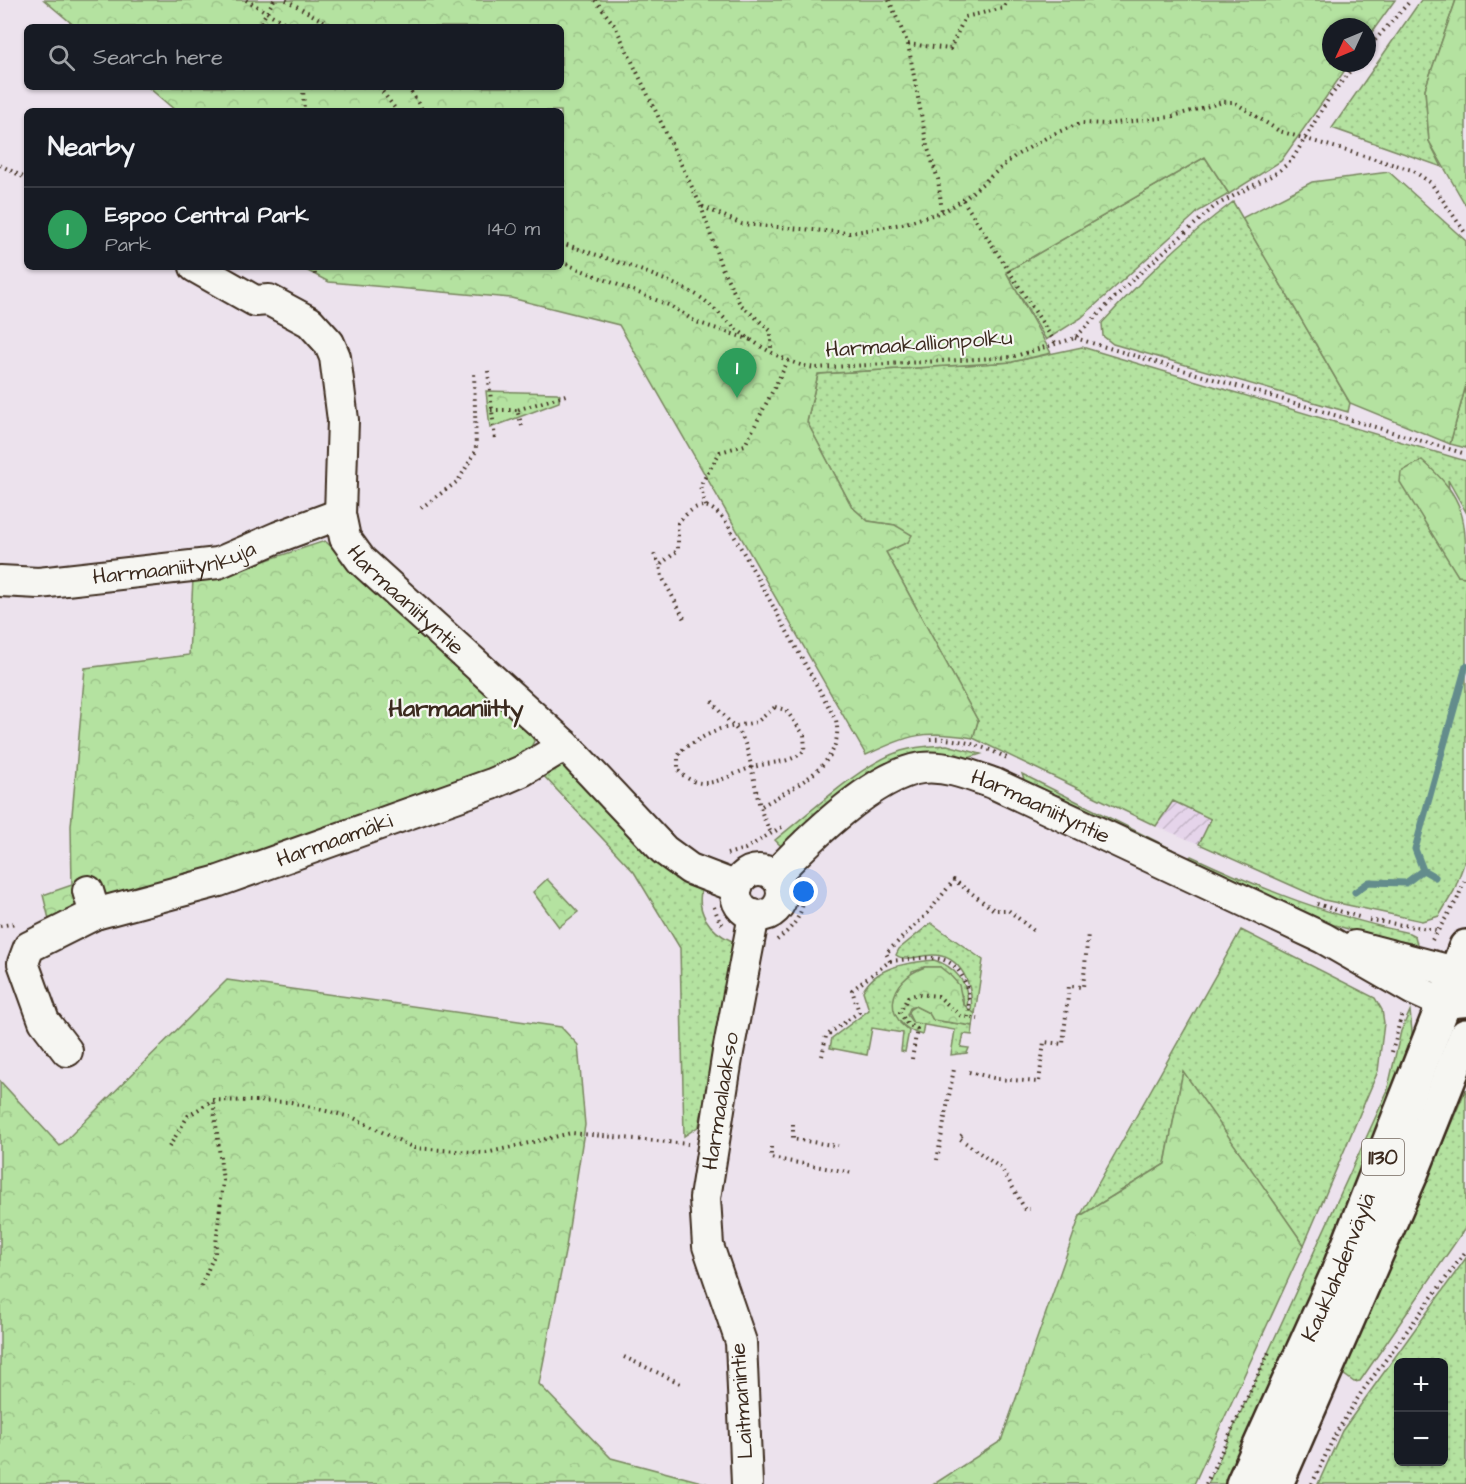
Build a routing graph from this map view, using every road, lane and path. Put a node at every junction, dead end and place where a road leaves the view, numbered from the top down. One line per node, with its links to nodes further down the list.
1 (246, 0): 8 (path)
2 (274, 0): 8 (path)
3 (286, 0): 11 (path)
4 (595, 0): 25 (path)
5 (889, 0): 13 (path)
6 (1007, 0): 13 (path)
7 (1411, 0): 12 (path)
8 (267, 12): 9 (path); 10 (path)
9 (260, 24)
10 (287, 24)
11 (328, 24)
12 (1376, 39)
13 (908, 44): 26 (path)
14 (1349, 72): 21 (path, Harmaakallionpolku)
15 (303, 90): 18 (path)
16 (381, 90): 19 (path)
17 (410, 90): 20 (path)
18 (304, 108)
19 (395, 108)
20 (421, 108)
21 (1305, 140): 24 (path); 27 (path); 33 (path, Harmaakallionpolku)
22 (0, 165): 23 (path)
23 (24, 177)
24 (963, 200): 26 (path); 35 (path)
25 (701, 206): 26 (path); 36 (path)
26 (942, 212)
27 (1466, 234)
28 (564, 244): 34 (path, Harmaakallionpolku)
29 (564, 263): 34 (path)
30 (200, 270): 48 (street, Harmaaniityntie)
31 (314, 270): 32 (path)
32 (315, 275)
33 (1075, 338): 35 (path, Harmaakallionpolku); 45 (path)
34 (758, 342): 36 (path, Harmaakallionpolku)
35 (1056, 344): 37 (path, Harmaakallionpolku)
36 (771, 350): 37 (path, Harmaakallionpolku)
37 (788, 361): 46 (path)
38 (474, 370): 47 (path)
39 (488, 371): 41 (path)
40 (569, 394): 42 (path)
41 (491, 410): 42 (path); 44 (path)
42 (517, 410): 43 (path)
43 (522, 426)
44 (495, 440)
45 (1466, 454)
46 (706, 506): 50 (path); 59 (path)
47 (421, 508)
48 (340, 514): 51 (street, Harmaaniitynkuja); 56 (street, Harmaaniityntie)
49 (654, 554): 50 (path)
50 (660, 565): 52 (path)
51 (0, 581)
52 (684, 618)
53 (712, 701): 54 (path)
54 (734, 727): 58 (path); 58 (path); 58 (path)
55 (921, 739): 57 (path)
56 (564, 745): 65 (street, Harmaaniityntie); 79 (street, Harmaamäki)
57 (1018, 763)
58 (751, 768): 59 (path)
59 (760, 807): 61 (path)
60 (791, 820): 61 (path)
61 (772, 834): 62 (path)
62 (724, 855)
63 (788, 878): 65 (street); 67 (street); 67 (path); 71 (street, Harmaaniityntie)
64 (1466, 878): 68 (path)
65 (737, 887): 67 (street)
66 (1313, 902): 68 (path)
67 (751, 928): 88 (street, Harmaalaakso)
68 (1436, 930): 73 (path)
69 (1034, 931): 72 (path)
70 (1088, 933): 84 (path)
71 (1323, 938): 73 (street, Harmaaniityntie); 75 (street, Harmaaniityntie)
72 (890, 961): 76 (path); 80 (path)
73 (1424, 961): 74 (street, Harmaaniityntie)
74 (1459, 982): 75 (street, Harmaaniityntie); 103 (main road, Kauklahdenväylä / 1130)
75 (1412, 989): 81 (path)
76 (968, 1017): 77 (path); 82 (path)
77 (978, 1019)
78 (1466, 1036): 104 (main road, Kauklahdenväylä / 1130)
79 (68, 1051)
80 (822, 1056)
81 (1391, 1057)
82 (912, 1059)
83 (954, 1069): 92 (path)
84 (969, 1072)
85 (213, 1100): 88 (path); 90 (path); 97 (path)
86 (793, 1124): 89 (path)
87 (962, 1135): 94 (path)
88 (712, 1146): 96 (street, Harmaalaakso)
89 (838, 1146)
90 (169, 1147)
91 (771, 1148): 93 (path)
92 (937, 1160)
93 (853, 1173)
94 (1030, 1209)
95 (1466, 1251): 105 (path)
96 (722, 1285): 101 (street, Laitmanintie)
97 (201, 1286)
98 (1275, 1340): 102 (path)
99 (624, 1357): 100 (path)
100 (680, 1383)
101 (747, 1484)
102 (1206, 1484)
103 (1243, 1484)
104 (1276, 1484)
105 (1312, 1484)

